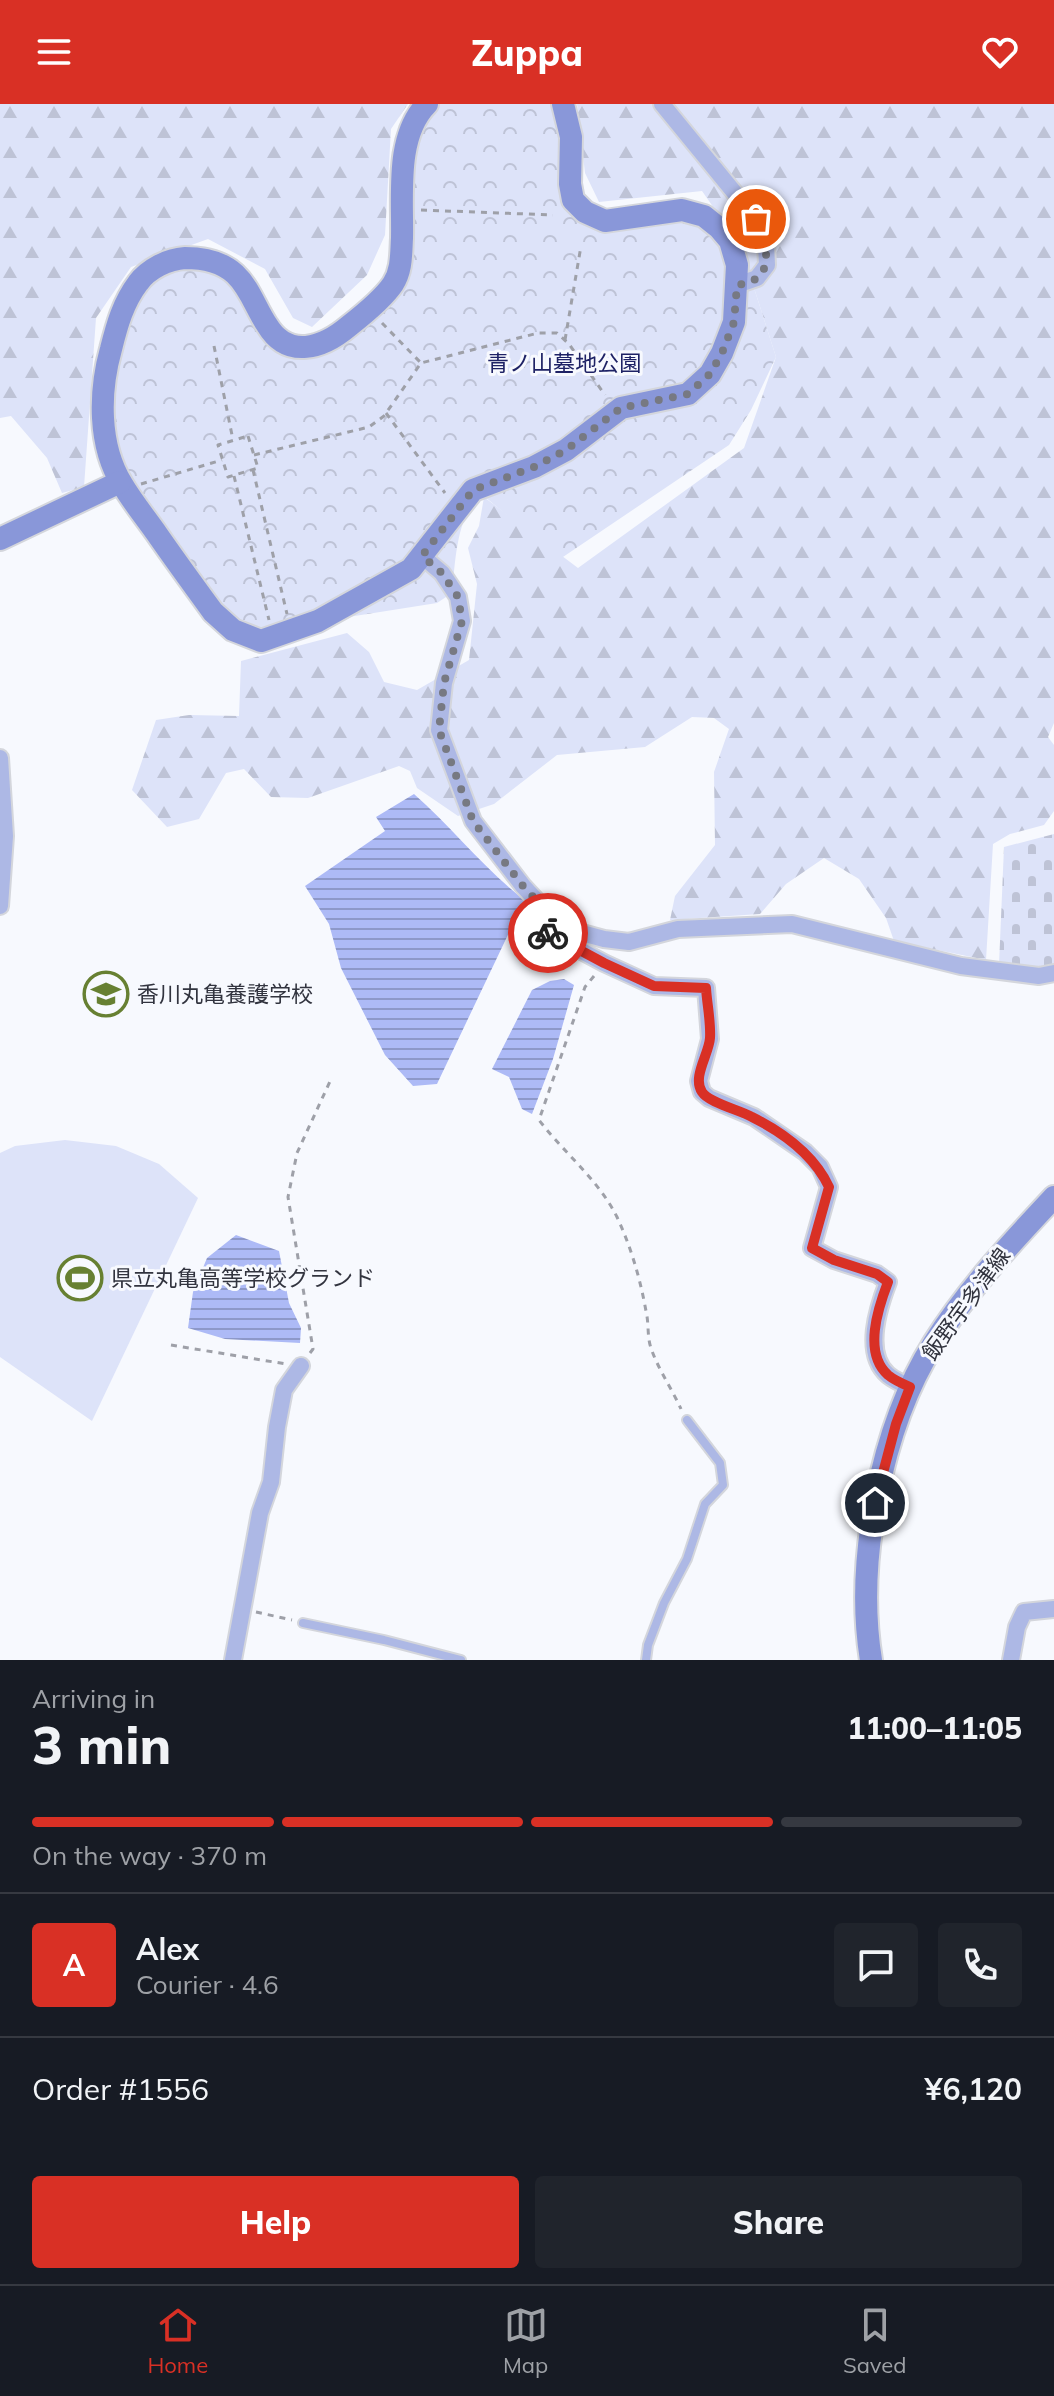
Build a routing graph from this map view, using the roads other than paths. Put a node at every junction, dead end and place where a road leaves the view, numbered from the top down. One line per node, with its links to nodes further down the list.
1 (427, 104): 5 (street)
2 (563, 104): 4 (street)
3 (662, 104): 4 (street)
4 (737, 285): 7 (street)
5 (122, 485): 6 (street); 7 (street)
6 (0, 539)
7 (422, 556): 10 (street)
8 (0, 758): 9 (street)
9 (0, 906)
10 (547, 912): 11 (street); 14 (street)
11 (1054, 973)
12 (1054, 1197): 14 (street, 飯野宇多津線)
13 (301, 1366): 18 (street)
14 (910, 1387): 21 (street, 飯野宇多津線)
15 (687, 1420): 20 (lane)
16 (1054, 1609): 22 (street)
17 (303, 1623): 19 (lane)
18 (233, 1660)
19 (461, 1660)
20 (646, 1660)
21 (871, 1660)
22 (1011, 1660)

